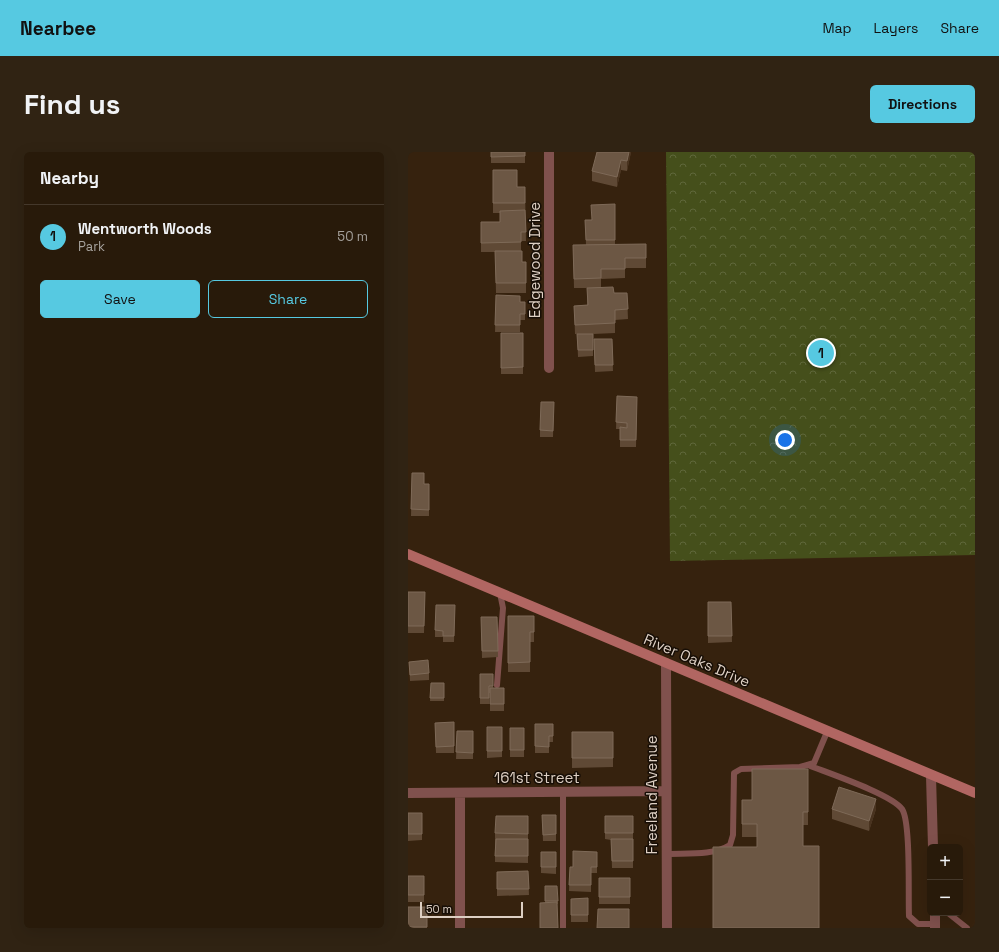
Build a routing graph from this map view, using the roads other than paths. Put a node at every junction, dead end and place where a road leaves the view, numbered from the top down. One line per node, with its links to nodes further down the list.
1 (549, 152): 2 (street, Edgewood Drive)
2 (549, 368)
3 (408, 554): 4 (main road, River Oaks Drive)
4 (500, 593): 5 (main road, River Oaks Drive); 6 (lane)
5 (666, 663): 7 (main road, River Oaks Drive); 10 (street, Freeland Avenue)
6 (497, 685)
7 (826, 732): 8 (lane); 9 (main road, River Oaks Drive)
8 (808, 765): 16 (lane); 18 (lane)
9 (931, 776): 14 (main road, River Oaks Drive); 15 (street)
10 (666, 791): 11 (street, 161st Street); 16 (street, Freeland Avenue)
11 (563, 792): 13 (street, 161st Street); 20 (lane)
12 (408, 793): 13 (street, 161st Street)
13 (460, 793): 19 (street)
14 (975, 793)
15 (933, 844)
16 (666, 854): 21 (street, Freeland Avenue)
17 (952, 916): 22 (lane)
18 (935, 926)
19 (460, 928)
20 (564, 928)
21 (667, 928)
22 (967, 928)

